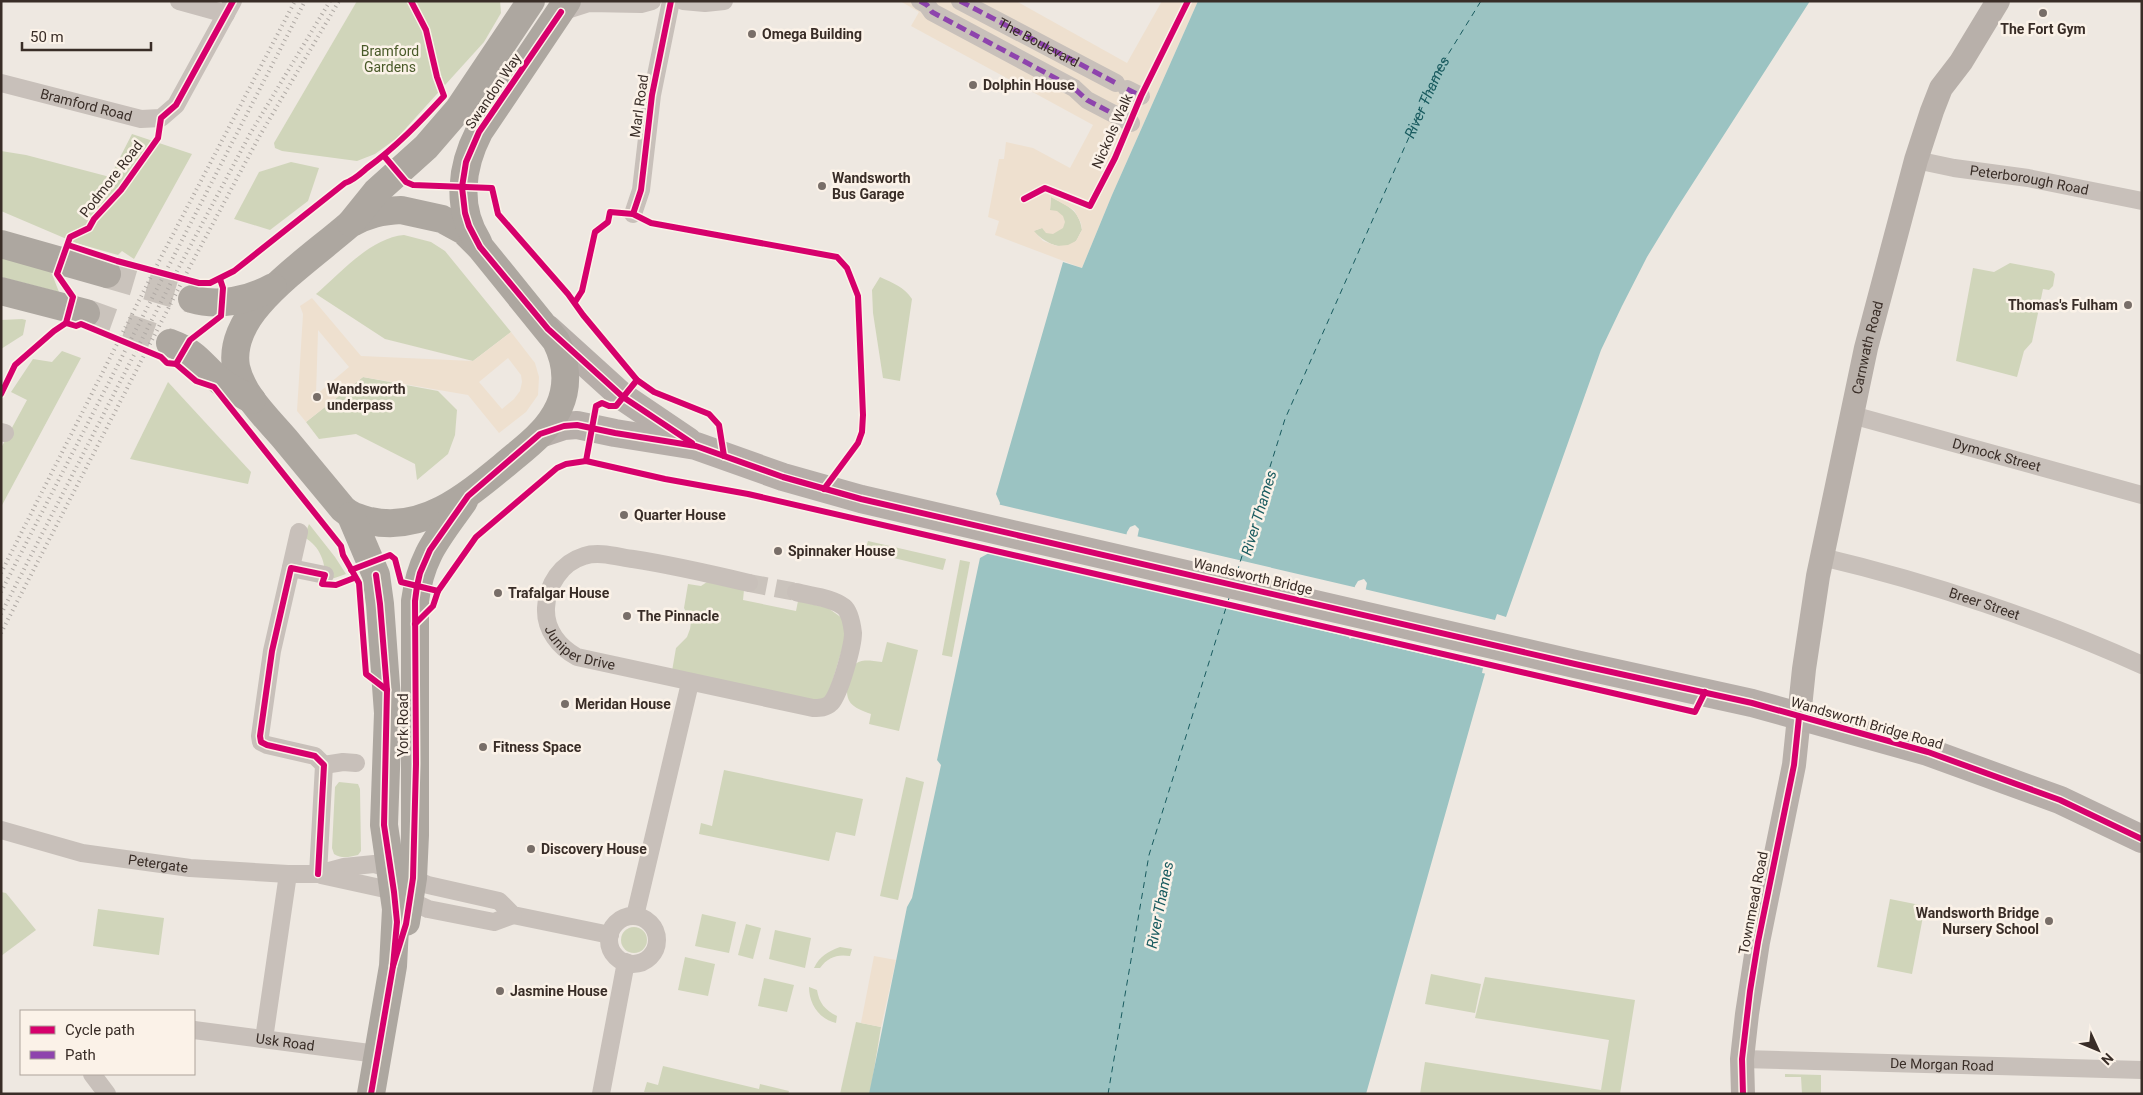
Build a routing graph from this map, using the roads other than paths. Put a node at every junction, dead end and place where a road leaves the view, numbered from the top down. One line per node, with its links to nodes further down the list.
1 (179, 1): 10 (street)
2 (652, 1): 9 (street)
3 (671, 1): 17 (street, Marl Road)
4 (683, 1): 5 (street)
5 (724, 1)
6 (920, 1): 14 (street)
7 (960, 1): 13 (street, The Boulevard)
8 (1998, 1): 15 (street, Carnwath Road)
9 (564, 6): 20 (highway, Swandon Way)
10 (229, 8): 12 (street, Bramford Road)
11 (521, 8): 18 (highway, Swandon Way)
12 (1, 83)
13 (1128, 89)
14 (1131, 123)
15 (1916, 160): 16 (street, Peterborough Road); 31 (street, Carnwath Road)
16 (2142, 201)
17 (633, 214)
18 (350, 224): 20 (highway); 22 (highway)
19 (1, 244): 21 (highway)
20 (480, 247): 28 (highway)
21 (107, 274)
22 (286, 278): 26 (highway); 30 (highway)
23 (1, 291): 25 (highway)
24 (1, 296): 25 (highway)
25 (33, 298): 27 (highway)
26 (192, 299)
27 (86, 313)
28 (548, 329): 32 (highway); 33 (main road)
29 (170, 344): 30 (highway)
30 (253, 401): 36 (highway, York Road)
31 (1852, 415): 34 (street, Dymock Street); 38 (street, Carnwath Road)
32 (540, 434): 33 (main road); 35 (highway)
33 (696, 446): 43 (main road, Wandsworth Bridge)
34 (2142, 495)
35 (468, 496): 36 (highway); 53 (highway, York Road)
36 (351, 516): 53 (highway, York Road)
37 (298, 532): 39 (street)
38 (1822, 557): 44 (street, Breer Street); 46 (street, Carnwath Road)
39 (291, 568): 40 (street); 48 (street)
40 (325, 575)
41 (749, 583): 45 (street, Juniper Drive)
42 (796, 592): 45 (street, Juniper Drive)
43 (1574, 664): 46 (main road, Wandsworth Bridge Road)
44 (2142, 665)
45 (690, 682): 55 (street)
46 (1799, 717): 50 (main road, Wandsworth Bridge Road); 61 (street, Townmead Road)
47 (356, 763): 48 (street)
48 (324, 765): 52 (street)
49 (1, 830): 51 (street, Petergate)
50 (2142, 839)
51 (288, 874): 52 (street, Petergate); 59 (street)
52 (318, 874): 53 (street, Petergate); 53 (street, Petergate)
53 (402, 884): 54 (street); 54 (street); 60 (highway, York Road)
54 (512, 915): 56 (street)
55 (635, 916): 56 (street); 57 (street)
56 (610, 935): 57 (street)
57 (626, 962): 66 (street)
58 (195, 1030): 59 (street, Usk Road)
59 (264, 1039): 60 (street, Usk Road)
60 (377, 1054): 65 (highway, York Road)
61 (1742, 1059): 62 (street, De Morgan Road); 67 (street, Townmead Road)
62 (2142, 1070)
63 (93, 1075): 64 (street)
64 (107, 1094)
65 (372, 1094)
66 (601, 1094)
67 (1743, 1094)

